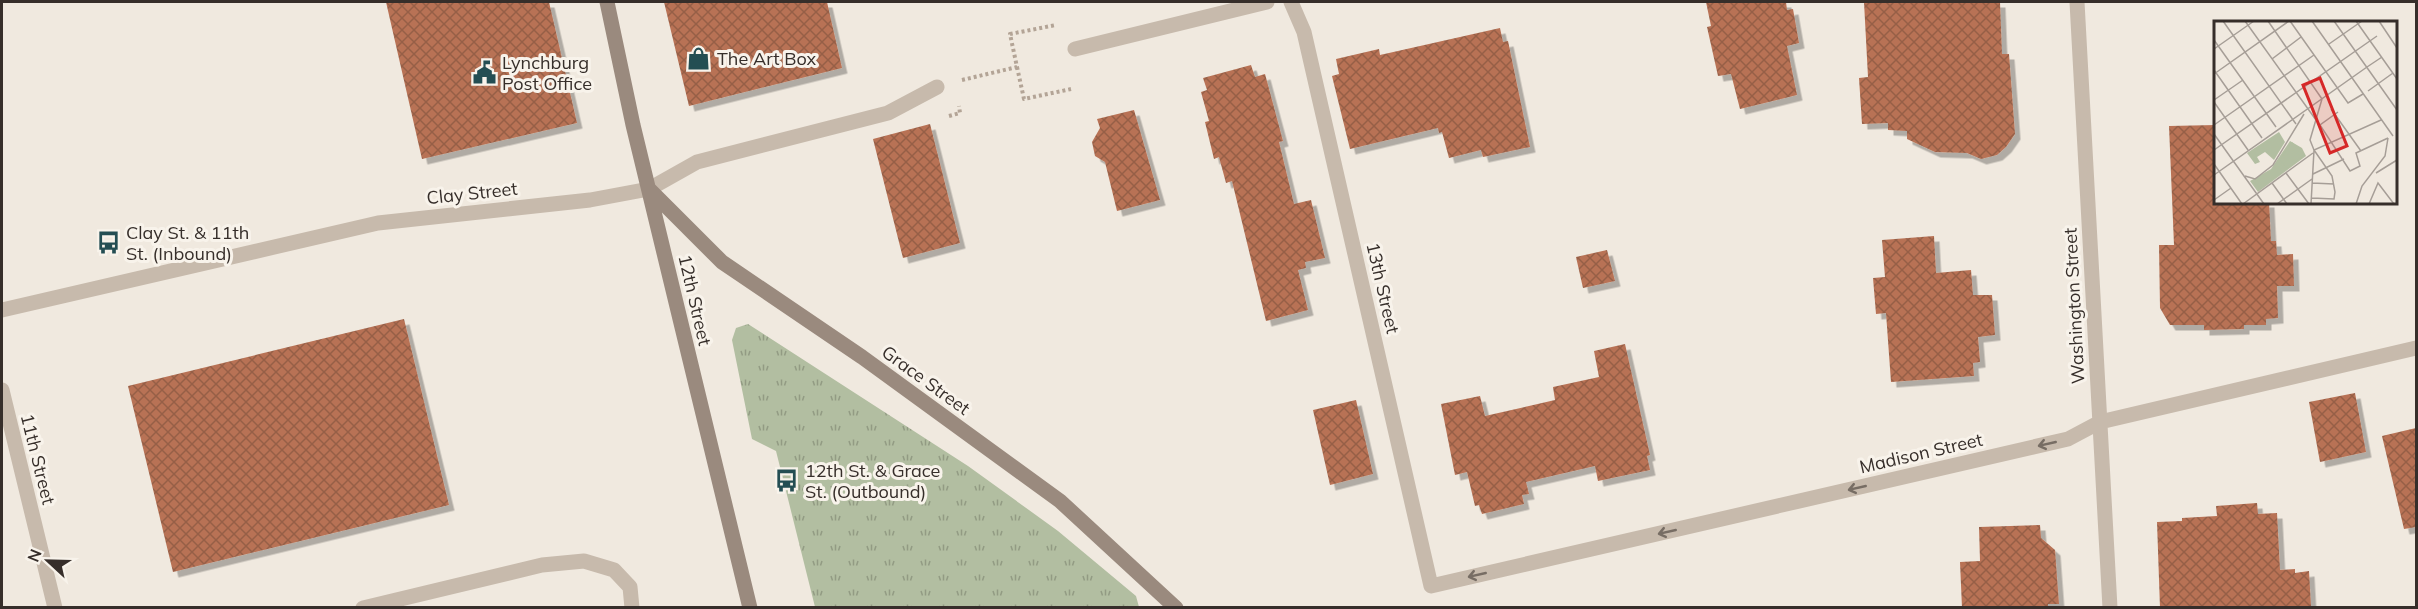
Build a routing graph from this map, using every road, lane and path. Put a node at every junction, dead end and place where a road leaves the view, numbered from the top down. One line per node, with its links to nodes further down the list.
1 (607, 2): 13 (main road, 12th Street)
2 (1267, 2): 6 (street)
3 (1291, 2): 18 (street, 13th Street)
4 (2077, 2): 17 (street, Washington Street)
5 (1056, 25): 7 (path)
6 (1075, 49)
7 (1017, 67): 8 (path); 10 (path)
8 (952, 82)
9 (937, 87): 13 (street, Clay Street)
10 (1071, 89)
11 (958, 103): 12 (path)
12 (944, 117)
13 (649, 189): 14 (street, Clay Street); 24 (main road, 12th Street); 25 (main road, Grace Street)
14 (2, 310)
15 (2416, 348): 17 (street, Madison Street)
16 (2, 390): 20 (street, 11th Street)
17 (2100, 422): 18 (street, Madison Street, one-way to 18); 26 (street, Washington Street)
18 (1431, 586)
19 (428, 592): 21 (street); 22 (street); 23 (street)
20 (55, 608)
21 (363, 608)
22 (431, 608)
23 (632, 608)
24 (750, 608)
25 (1176, 608)
26 (2110, 608)

